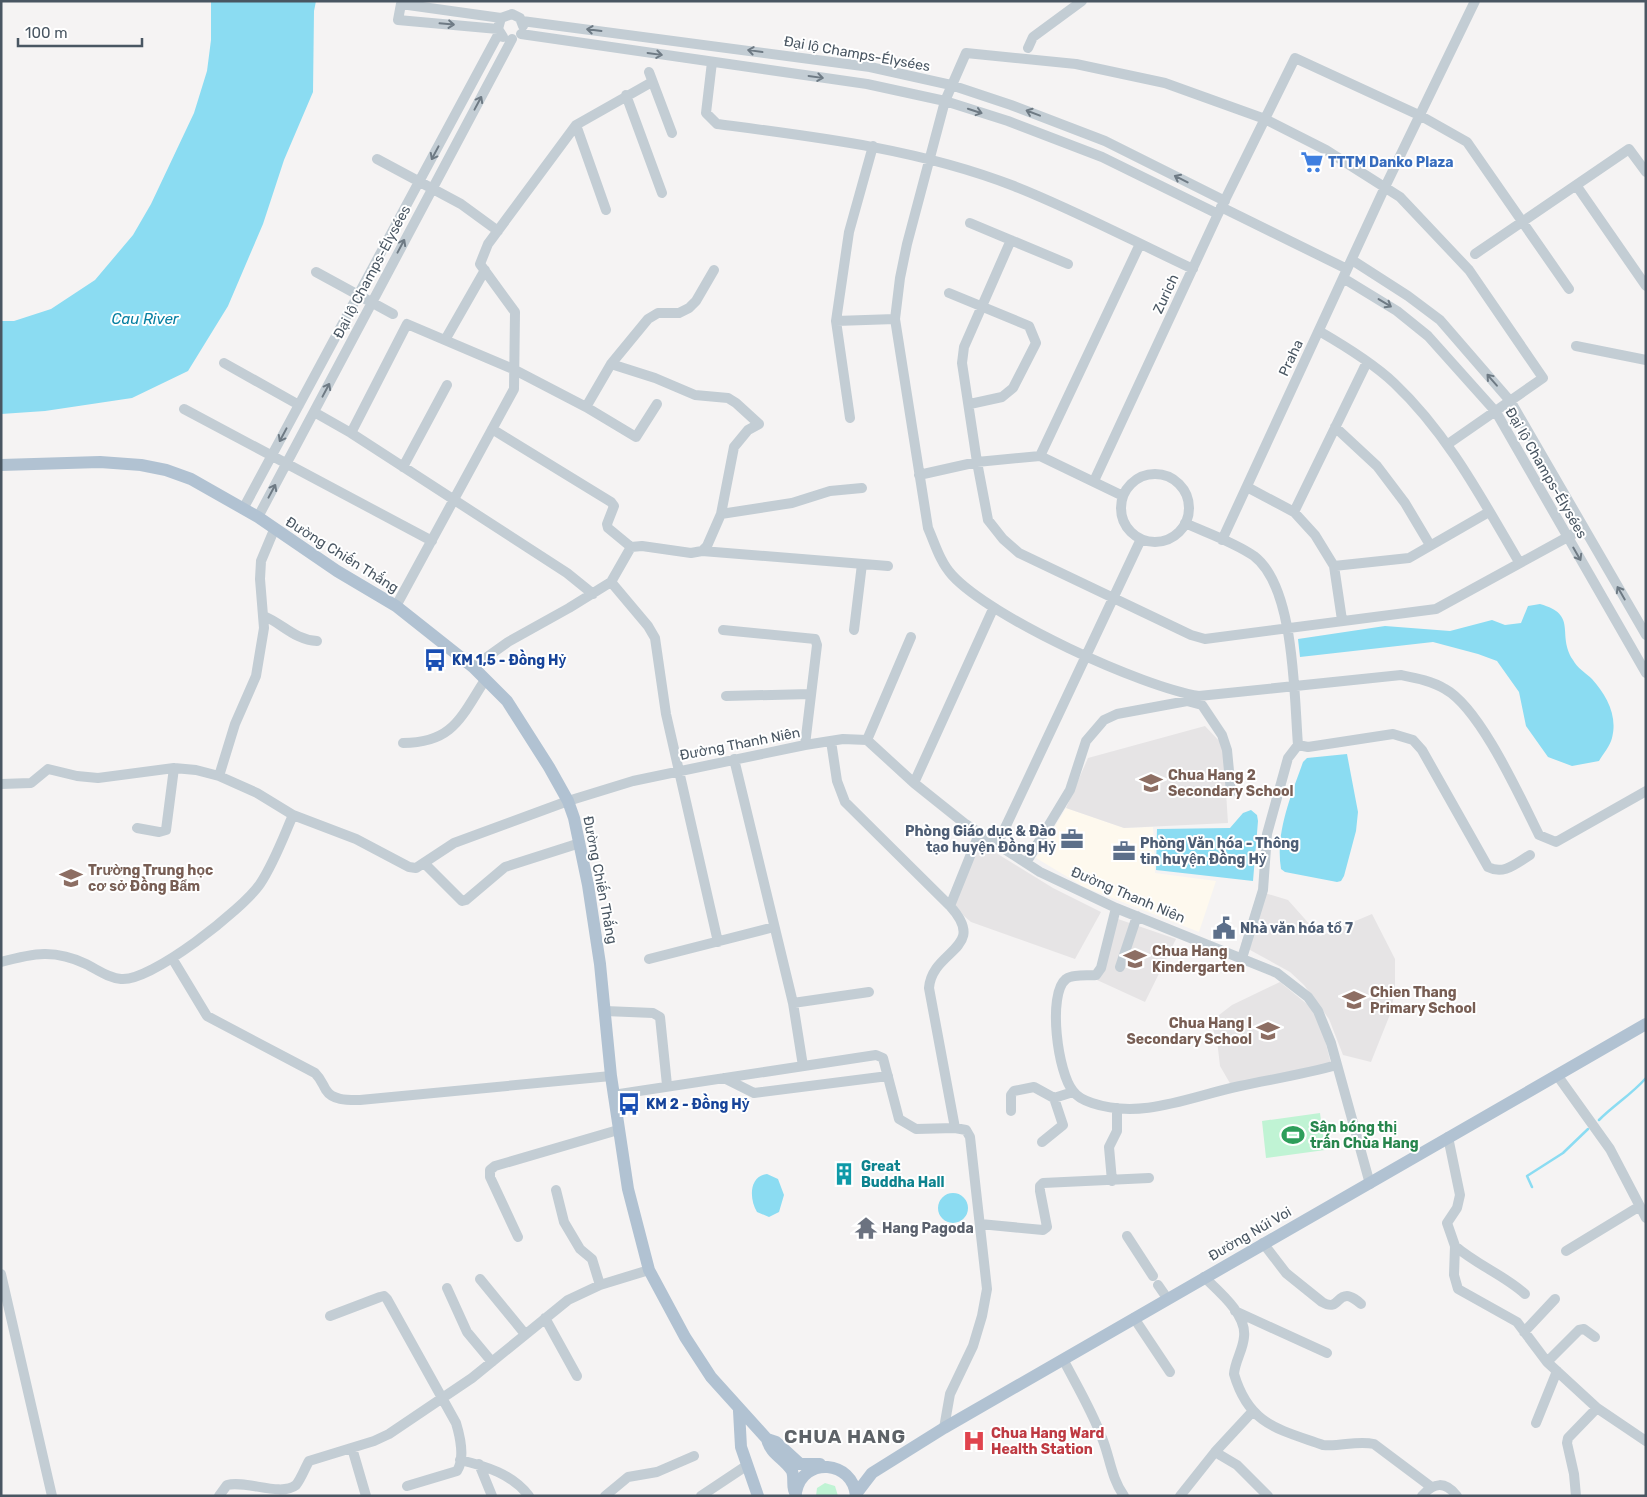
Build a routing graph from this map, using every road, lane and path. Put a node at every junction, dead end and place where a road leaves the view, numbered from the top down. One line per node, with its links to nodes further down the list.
1 (1082, 1): 8 (street)
2 (1475, 1): 13 (street, Praha)
3 (436, 5): 4 (street, Đại lộ Champs-Élysées); 6 (street, Đại lộ Champs-Élysées, one-way to 6)
4 (501, 18): 5 (street, Đại lộ Champs-Élysées); 6 (street, Đại lộ Champs-Élysées)
5 (522, 21): 7 (street, Đại lộ Champs-Élysées); 10 (street, Đại lộ Champs-Élysées, one-way to 5)
6 (499, 31): 7 (street, Đại lộ Champs-Élysées); 21 (street, Đại lộ Champs-Élysées, one-way to 21)
7 (516, 37): 9 (street, Đại lộ Champs-Élysées, one-way to 9); 24 (street, Đại lộ Champs-Élysées, one-way to 7)
8 (1028, 48)
9 (712, 62): 12 (street, Đại lộ Champs-Élysées, one-way to 12); 17 (street)
10 (951, 85): 12 (street); 14 (street); 26 (street, Đại lộ Champs-Élysées, one-way to 10)
11 (626, 95): 15 (street); 16 (street); 25 (street)
12 (945, 101): 19 (street); 26 (street, Đại lộ Champs-Élysées, one-way to 26)
13 (1421, 116): 14 (street, Zurich); 23 (street, Praha); 28 (street)
14 (1265, 119): 23 (street); 26 (street, Zurich)
15 (576, 125): 27 (street); 30 (street)
16 (672, 133)
17 (873, 146): 19 (street); 48 (street)
18 (377, 159): 21 (street)
19 (931, 161): 32 (street); 47 (street)
20 (1646, 172): 22 (street)
21 (420, 181): 24 (street); 43 (street, Đại lộ Champs-Élysées)
22 (1576, 185): 28 (street); 40 (street)
23 (1385, 187): 36 (street, Praha); 58 (street)
24 (432, 188): 30 (street); 44 (street, Đại lộ Champs-Élysées, one-way to 24)
25 (662, 193)
26 (1221, 207): 35 (street, Zurich); 36 (street, Đại lộ Champs-Élysées)
27 (606, 210)
28 (1522, 221): 33 (street); 41 (street)
29 (970, 223): 31 (street)
30 (498, 231): 37 (street)
31 (1011, 240): 34 (street); 45 (street)
32 (1140, 244): 35 (street); 72 (street)
33 (1475, 254)
34 (1068, 264)
35 (1193, 269): 78 (street, Zurich)
36 (1348, 269): 49 (street, Praha); 58 (street, Đại lộ Champs-Élysées, one-way to 36); 65 (street, Đại lộ Champs-Élysées, one-way to 65)
37 (485, 270): 50 (street); 56 (street)
38 (714, 270): 55 (street)
39 (316, 272): 43 (street)
40 (1646, 286)
41 (1569, 289)
42 (950, 293): 45 (street)
43 (358, 294): 44 (street); 61 (street, Đại lộ Champs-Élysées)
44 (372, 302): 46 (street); 64 (street, Đại lộ Champs-Élysées, one-way to 44)
45 (983, 306): 60 (street); 60 (street)
46 (393, 314)
47 (895, 319): 48 (street); 77 (street)
48 (836, 321): 66 (street)
49 (1319, 331): 53 (street); 79 (street, Praha)
50 (445, 340): 56 (street); 69 (street)
51 (1576, 346): 52 (street)
52 (1646, 360)
53 (1367, 362): 67 (street); 70 (street)
54 (224, 363): 61 (street)
55 (611, 364): 62 (street); 86 (street)
56 (513, 369): 62 (street); 68 (street)
57 (447, 385): 76 (street)
58 (1511, 402): 65 (street); 89 (street, Đại lộ Champs-Élysées)
59 (657, 404): 62 (street)
60 (970, 404): 73 (street)
61 (299, 405): 71 (street, Đại lộ Champs-Élysées, one-way to 71)
62 (586, 406)
63 (184, 410): 71 (street)
64 (314, 412): 69 (street); 74 (street, Đại lộ Champs-Élysées)
65 (1496, 412): 70 (street); 91 (street, Đại lộ Champs-Élysées)
66 (850, 418)
67 (1335, 427): 84 (street); 95 (street)
68 (492, 429): 82 (street); 96 (street)
69 (351, 433): 76 (street)
70 (1448, 444): 85 (street)
71 (271, 456): 74 (street); 83 (street, Đại lộ Champs-Élysées)
72 (1040, 456): 73 (street); 78 (street)
73 (977, 462): 77 (street); 104 (street)
74 (286, 464): 87 (street, Đại lộ Champs-Élysées, one-way to 74); 94 (street)
75 (1, 465): 83 (main road, Đường Chiến Thắng)
76 (403, 467): 82 (street)
77 (919, 475): 106 (street)
78 (1094, 481): 81 (street)
79 (1247, 487): 84 (street); 93 (street, Praha)
80 (862, 488): 86 (street)
81 (1123, 496): 88 (street); 92 (street)
82 (454, 500): 94 (street); 103 (street)
83 (243, 509): 87 (main road, Đường Chiến Thắng)
84 (1294, 512): 101 (street)
85 (1490, 512): 95 (street); 98 (street)
86 (721, 514): 97 (street)
87 (258, 517): 90 (main road, Đường Chiến Thắng)
88 (1185, 523): 92 (street); 93 (street)
89 (1584, 528): 91 (street); 112 (street, Đại lộ Champs-Élysées, one-way to 89)
90 (274, 530): 105 (main road, Đường Chiến Thắng); 107 (street)
91 (1567, 537): 98 (street); 117 (street, Đại lộ Champs-Élysées, one-way to 117)
92 (1141, 539): 104 (street)
93 (1222, 540): 109 (street)
94 (432, 541): 105 (street)
95 (1430, 545): 101 (street)
96 (631, 547): 97 (street); 102 (street)
97 (702, 550): 99 (street)
98 (1518, 562): 108 (street)
99 (862, 564): 100 (street); 111 (street)
100 (888, 566)
101 (1334, 566): 108 (street)
102 (611, 582): 103 (street); 129 (street)
103 (593, 594): 116 (street)
104 (1114, 597): 109 (street); 115 (street)
105 (396, 606): 116 (main road, Đường Chiến Thắng)
106 (994, 609): 115 (street); 131 (street)
107 (264, 616): 114 (street); 130 (street)
108 (1342, 620): 109 (street)
109 (1287, 627): 119 (street)
110 (723, 630): 120 (street)
111 (854, 630)
112 (1646, 635)
113 (911, 637): 122 (street)
114 (317, 641)
115 (1086, 655): 119 (street); 140 (street)
116 (473, 667): 118 (main road, Đường Chiến Thắng)
117 (1646, 673)
118 (486, 680): 124 (street); 135 (main road, Đường Chiến Thắng)
119 (1294, 687): 126 (street); 133 (street)
120 (810, 694): 121 (street); 125 (street)
121 (726, 696)
122 (867, 740): 123 (street, Đường Thanh Niên); 131 (street, Đường Thanh Niên)
123 (831, 741): 125 (street, Đường Thanh Niên); 144 (street)
124 (403, 743)
125 (805, 745): 127 (street, Đường Thanh Niên)
126 (1298, 745): 141 (street); 150 (street)
127 (734, 759): 129 (street, Đường Thanh Niên); 147 (street)
128 (174, 768): 130 (street); 132 (street); 137 (street)
129 (678, 770): 135 (street, Đường Thanh Niên); 148 (street)
130 (219, 776): 136 (street)
131 (914, 783): 138 (street, Đường Thanh Niên)
132 (1, 784)
133 (1646, 791)
134 (1231, 792): 142 (street)
135 (568, 801): 139 (main road, Đường Chiến Thắng); 143 (street, Đường Thanh Niên)
136 (293, 815): 143 (street); 149 (street)
137 (137, 828)
138 (979, 834): 140 (street, Đường Thanh Niên); 144 (street)
139 (580, 843): 143 (street); 156 (main road, Đường Chiến Thắng)
140 (997, 845): 142 (street, Đường Thanh Niên)
141 (1530, 856)
142 (1026, 863): 145 (street, Đường Thanh Niên)
143 (425, 864)
144 (950, 906): 170 (street)
145 (1116, 908): 146 (street, Đường Thanh Niên); 165 (street)
146 (1137, 916): 150 (street, Đường Thanh Niên); 153 (street)
147 (774, 927): 148 (street); 155 (street)
148 (718, 942): 151 (street)
149 (172, 958): 152 (street); 161 (street)
150 (1242, 958): 158 (street, Đường Thanh Niên)
151 (649, 959)
152 (1, 962)
153 (1120, 967)
154 (869, 992): 155 (street)
155 (793, 1003): 159 (street)
156 (605, 1011): 161 (main road, Đường Chiến Thắng); 164 (street)
157 (1646, 1024): 160 (main road, Đường Núi Voi)
158 (1336, 1065): 168 (street); 176 (street, Đường Thanh Niên)
159 (803, 1066): 162 (street); 163 (street)
160 (1557, 1075): 172 (main road, Đường Núi Voi); 178 (street)
161 (611, 1076): 166 (main road, Đường Chiến Thắng)
162 (888, 1076): 163 (street); 170 (street)
163 (724, 1078): 164 (street)
164 (667, 1086): 166 (street)
165 (1073, 1092): 167 (street); 168 (street)
166 (613, 1094): 171 (main road, Đường Chiến Thắng)
167 (1054, 1098): 169 (street); 173 (street)
168 (1117, 1108): 175 (street)
169 (1011, 1111)
170 (955, 1128): 180 (street)
171 (618, 1130): 182 (street); 186 (main road, Đường Chiến Thắng)
172 (1448, 1137): 176 (main road, Đường Núi Voi); 184 (street)
173 (1042, 1142)
174 (1149, 1178): 175 (street)
175 (1112, 1181): 180 (street)
176 (1370, 1184): 183 (main road, Đường Núi Voi)
177 (556, 1190): 190 (street)
178 (1641, 1202): 179 (street); 185 (street)
179 (1646, 1218)
180 (980, 1224): 215 (street)
181 (1127, 1236): 193 (street)
182 (518, 1237)
183 (1263, 1243): 188 (main road, Đường Núi Voi); 195 (street)
184 (1455, 1246): 192 (street); 200 (street)
185 (1566, 1251)
186 (649, 1270): 190 (street); 212 (main road, Đường Chiến Thắng)
187 (1, 1274): 230 (street)
188 (1204, 1277): 193 (main road, Đường Núi Voi); 196 (street)
189 (480, 1279): 201 (street)
190 (600, 1285): 198 (street)
191 (447, 1288): 205 (street)
192 (1525, 1294)
193 (1167, 1298): 199 (main road, Đường Núi Voi)
194 (1555, 1299): 200 (street)
195 (1361, 1304)
196 (1235, 1311): 203 (street); 213 (street)
197 (330, 1316): 210 (street)
198 (545, 1318): 201 (street); 209 (street)
199 (1134, 1318): 204 (main road, Đường Núi Voi); 208 (street)
200 (1524, 1332): 206 (street)
201 (525, 1334): 205 (street)
202 (1595, 1337): 206 (street)
203 (1327, 1353)
204 (1064, 1361): 215 (main road, Đường Núi Voi); 238 (street)
205 (492, 1362): 210 (street)
206 (1547, 1362): 207 (street)
207 (1557, 1371): 211 (street); 214 (street)
208 (1170, 1372)
209 (576, 1376)
210 (442, 1400): 218 (street); 221 (street)
211 (1597, 1408): 217 (street); 243 (street)
212 (739, 1411): 216 (main road, Đường Chiến Thắng); 223 (main road)
213 (1253, 1411): 219 (street); 227 (street)
214 (1536, 1423)
215 (944, 1428): 225 (main road, Đường Núi Voi)
216 (767, 1439): 224 (main road, Đường Chiến Thắng); 228 (main road, Đường Chiến Thắng)
217 (1646, 1441)
218 (352, 1448): 231 (street); 232 (street)
219 (1215, 1452): 239 (street); 240 (street)
220 (694, 1456): 235 (street)
221 (460, 1460): 222 (street); 226 (street)
222 (479, 1464): 233 (street); 234 (street)
223 (746, 1466): 236 (street); 237 (main road)
224 (834, 1468): 225 (main road); 228 (main road); 229 (main road)
225 (872, 1474): 229 (main road, Đường Núi Voi)
226 (407, 1486)
227 (1430, 1486): 241 (street); 242 (street)
228 (796, 1495)
229 (856, 1495)
230 (52, 1496)
231 (219, 1496)
232 (366, 1496)
233 (492, 1496)
234 (529, 1496)
235 (605, 1496)
236 (701, 1496)
237 (758, 1496)
238 (1124, 1496)
239 (1180, 1496)
240 (1268, 1496)
241 (1422, 1496)
242 (1457, 1496)
243 (1576, 1496)

